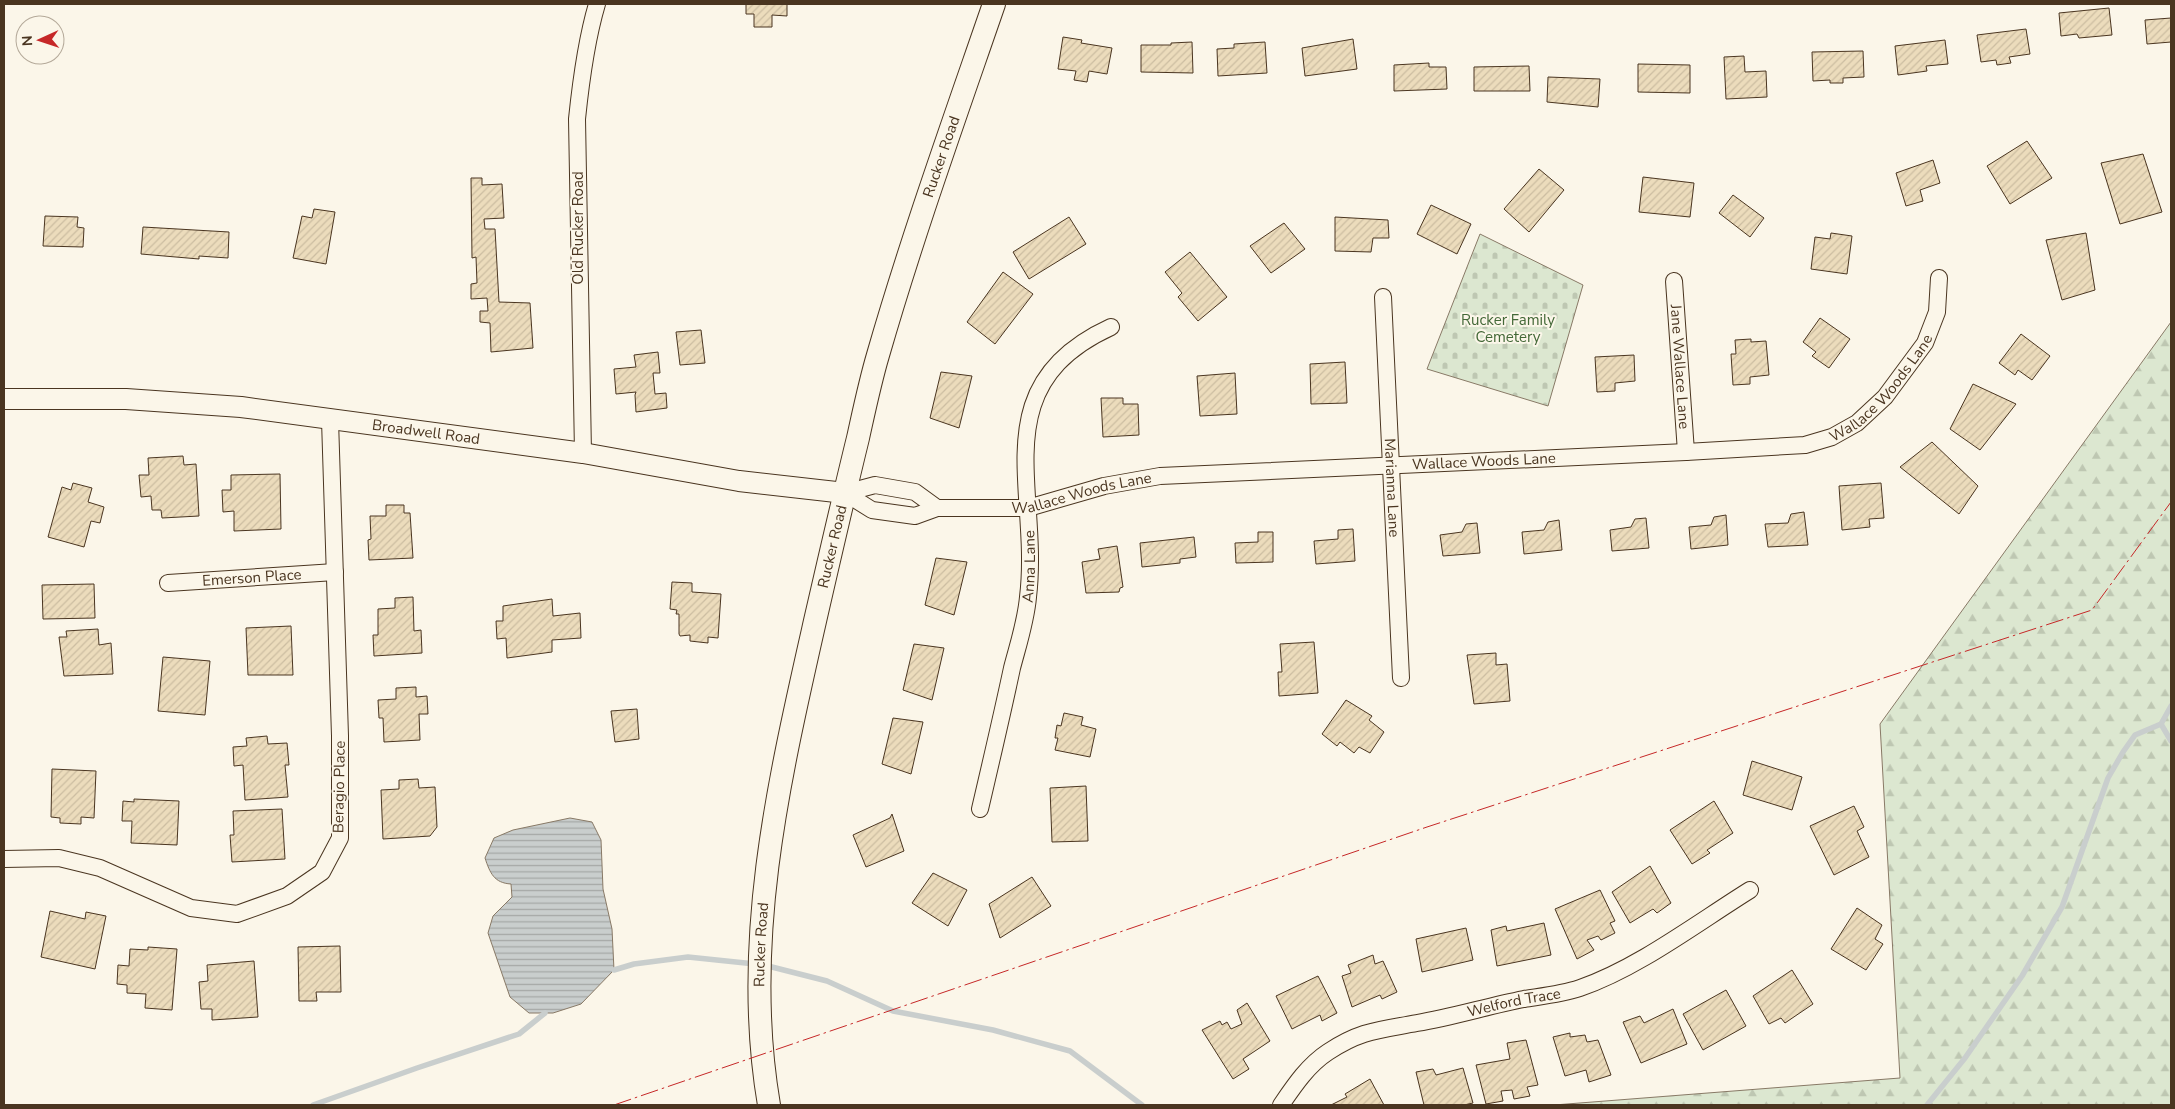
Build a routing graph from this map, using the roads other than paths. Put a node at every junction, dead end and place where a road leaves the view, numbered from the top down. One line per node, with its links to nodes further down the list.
1 (598, 4): 10 (street, Old Rucker Road)
2 (994, 4): 12 (main road, Rucker Road)
3 (1939, 278): 9 (street, Wallace Woods Lane)
4 (1674, 281): 9 (street, Jane Wallace Lane)
5 (1383, 297): 11 (street, Marianna Lane)
6 (1111, 327): 14 (street, Anna Lane)
7 (4, 399): 8 (street, Broadwell Road)
8 (330, 420): 10 (street, Broadwell Road); 15 (street, Beragio Place)
9 (1686, 452): 11 (street, Wallace Woods Lane)
10 (583, 453): 12 (street, Broadwell Road)
11 (1392, 464): 14 (street, Wallace Woods Lane); 17 (street, Marianna Lane)
12 (845, 493): 13 (street, Wallace Woods Lane); 13 (street); 21 (main road, Rucker Road)
13 (937, 508): 14 (street, Wallace Woods Lane)
14 (1028, 508): 18 (street, Anna Lane)
15 (335, 572): 16 (street, Emerson Place); 19 (street, Beragio Place)
16 (168, 583)
17 (1401, 678)
18 (980, 809)
19 (4, 860)
20 (1750, 890): 22 (street, Welford Trace)
21 (769, 1105)
22 (1281, 1105)

